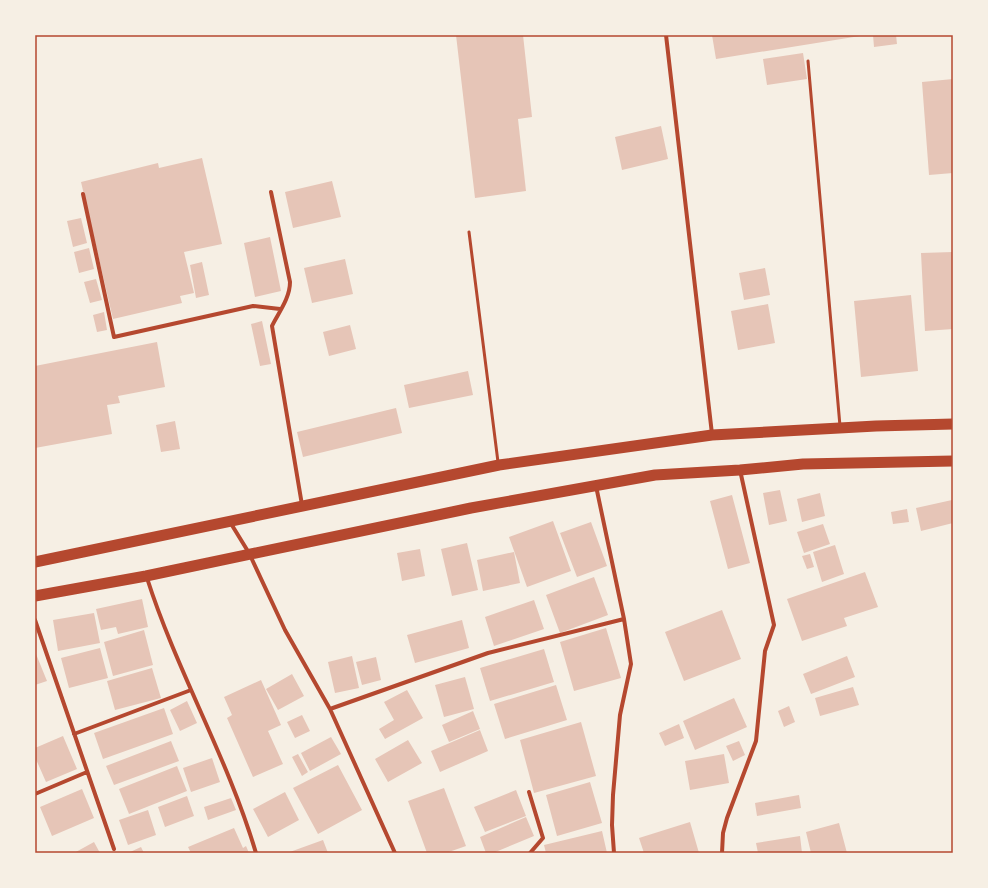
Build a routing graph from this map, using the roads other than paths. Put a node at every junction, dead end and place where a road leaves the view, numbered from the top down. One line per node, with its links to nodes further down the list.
1 (666, 35): 9 (street)
2 (808, 61): 8 (lane)
3 (271, 192): 6 (street)
4 (83, 194): 6 (street)
5 (469, 232): 11 (lane)
6 (280, 309): 14 (street)
7 (953, 424): 8 (highway)
8 (840, 428): 9 (highway)
9 (712, 435): 11 (highway)
10 (953, 461): 12 (highway)
11 (499, 465): 14 (highway)
12 (740, 470): 13 (highway); 33 (street)
13 (596, 486): 16 (highway); 21 (street)
14 (302, 505): 15 (highway)
15 (230, 521): 16 (street); 17 (highway)
16 (249, 553): 18 (highway); 23 (street)
17 (35, 562)
18 (146, 576): 19 (highway); 22 (street)
19 (35, 596)
20 (35, 620): 24 (street)
21 (624, 620): 23 (street); 32 (street)
22 (191, 690): 24 (street); 29 (street)
23 (330, 709): 30 (street)
24 (74, 734): 25 (street)
25 (87, 772): 27 (street); 28 (street)
26 (529, 792): 31 (street)
27 (35, 794)
28 (114, 849)
29 (256, 853)
30 (395, 853)
31 (530, 853)
32 (614, 853)
33 (722, 853)

